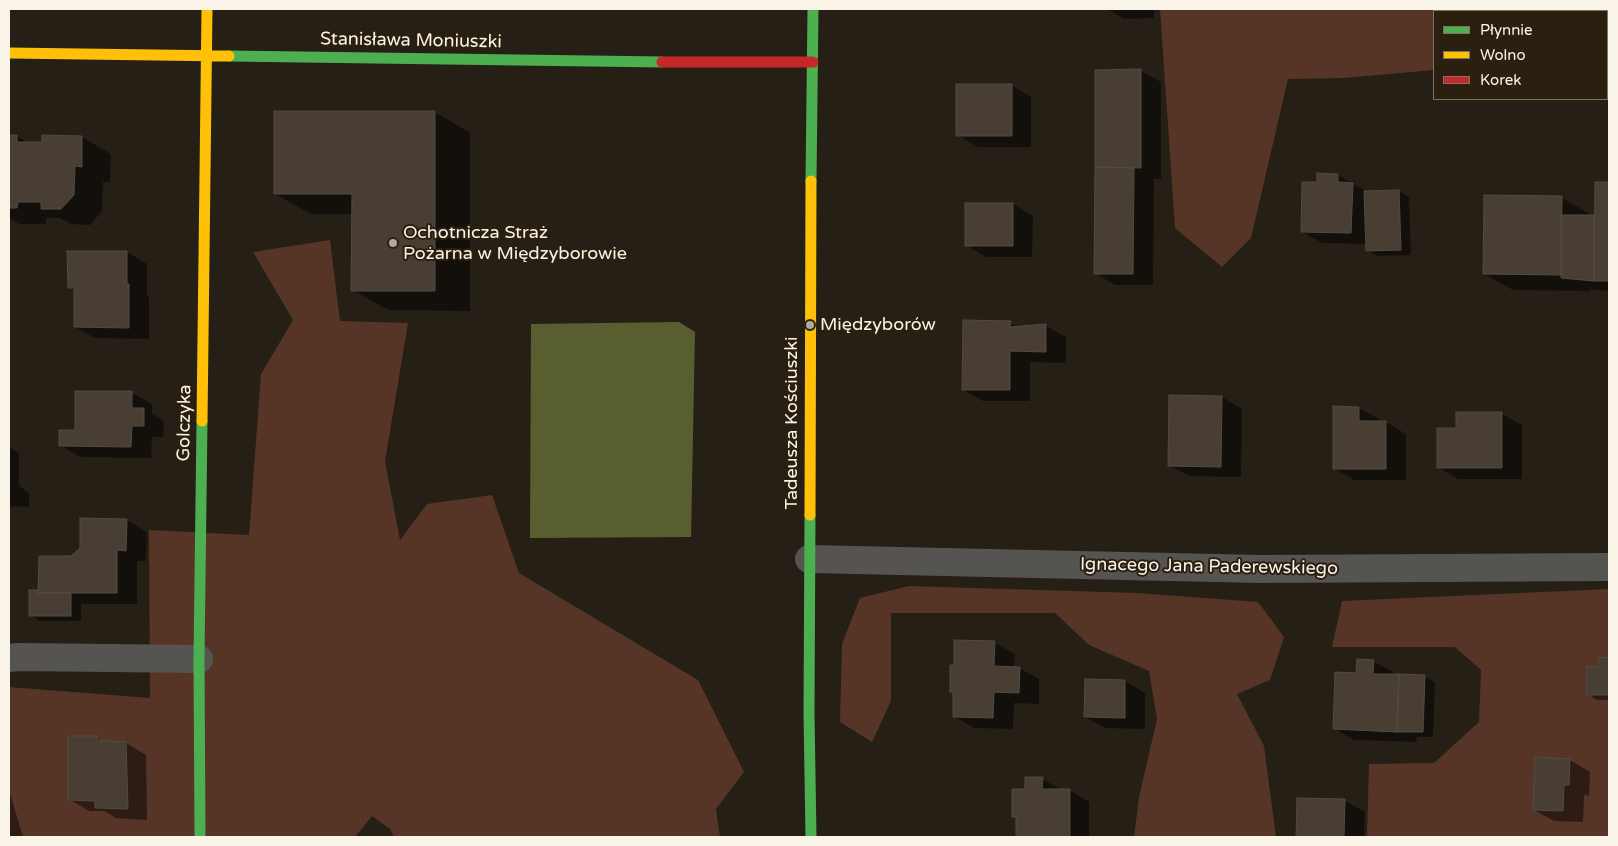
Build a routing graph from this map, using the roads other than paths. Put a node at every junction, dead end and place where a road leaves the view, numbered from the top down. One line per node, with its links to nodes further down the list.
1 (207, 9): 4 (street, Golczyka)
2 (813, 9): 5 (street, Tadeusza Kościuszki)
3 (9, 53): 4 (street, Stanisława Moniuszki)
4 (206, 56): 5 (street, Stanisława Moniuszki); 9 (street, Golczyka)
5 (813, 62): 6 (street, Tadeusza Kościuszki)
6 (809, 559): 7 (street, Ignacego Jana Paderewskiego); 11 (street, Tadeusza Kościuszki)
7 (1609, 567)
8 (9, 658): 9 (street)
9 (199, 659): 10 (street, Golczyka)
10 (200, 837)
11 (811, 837)

